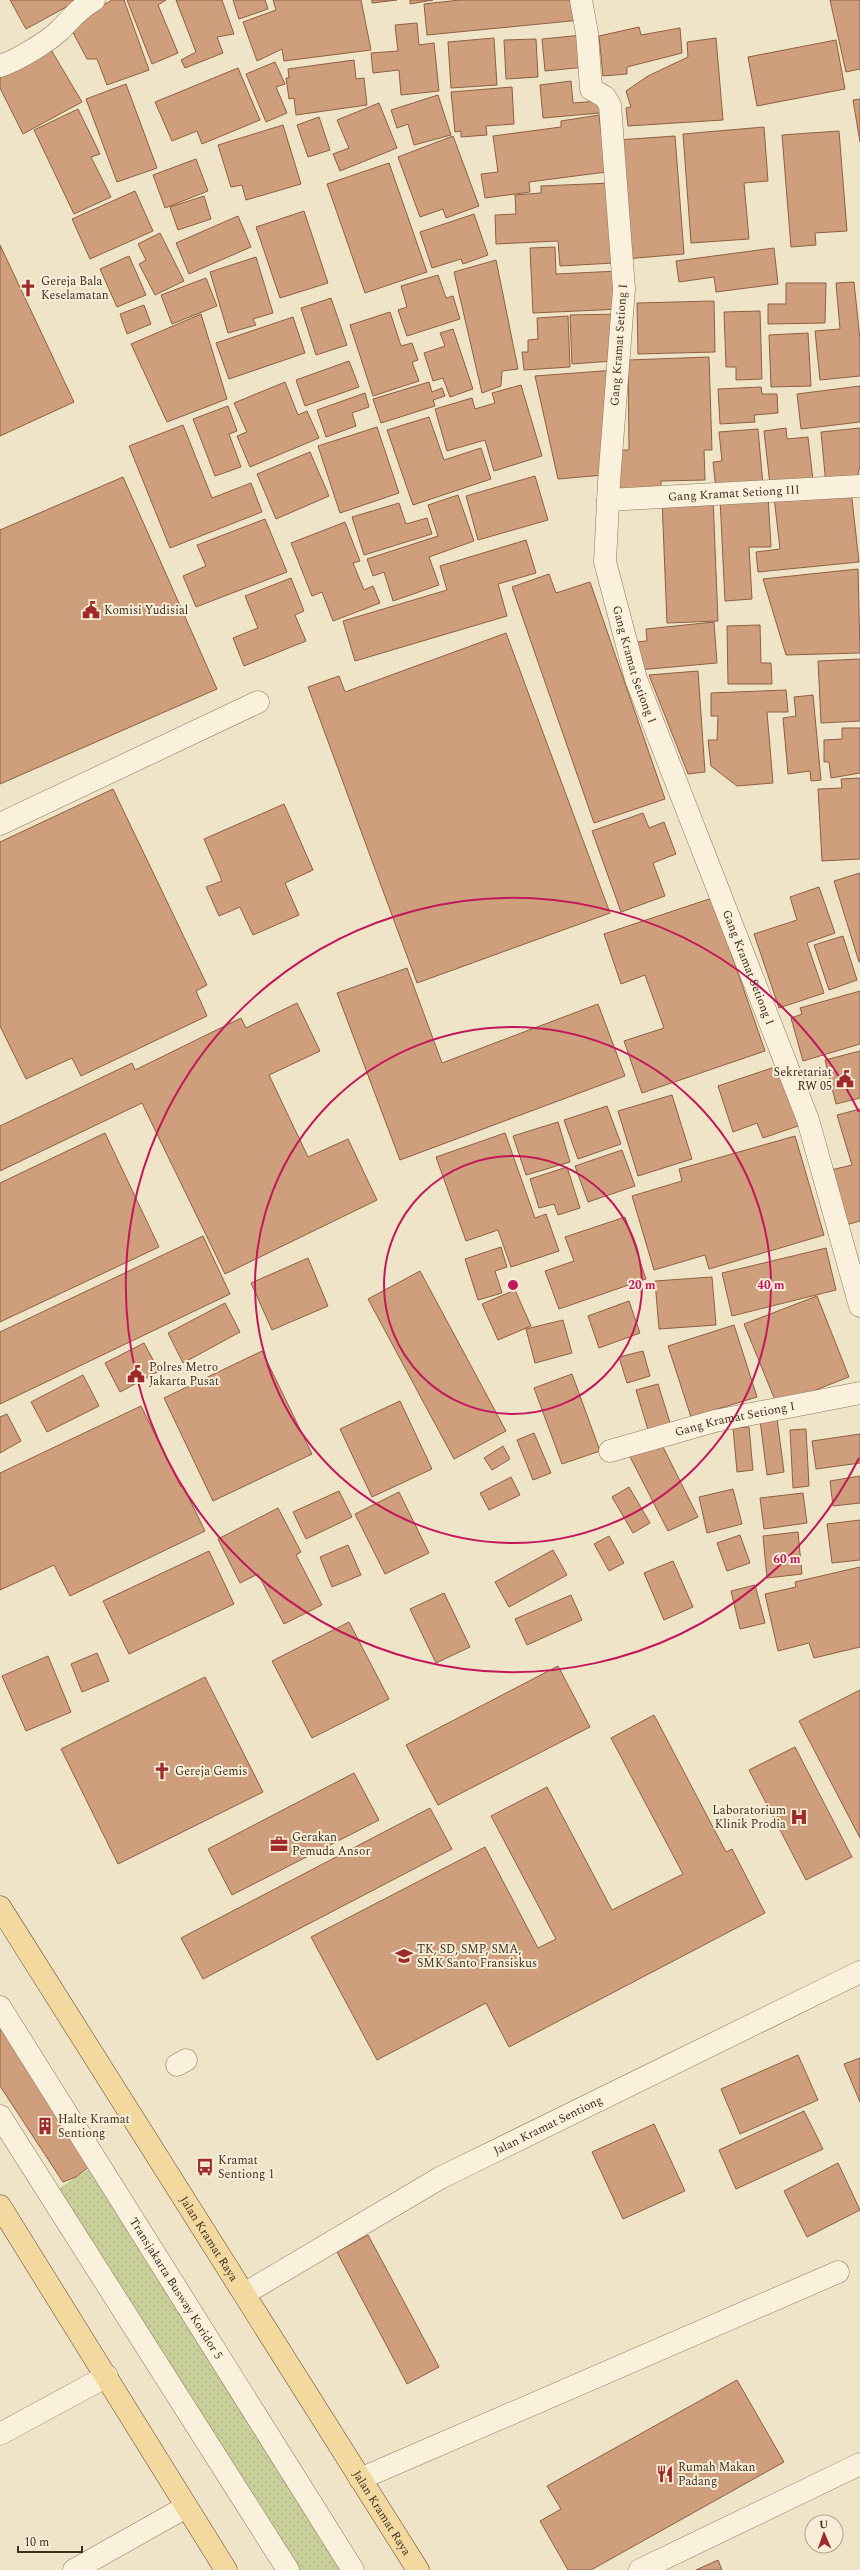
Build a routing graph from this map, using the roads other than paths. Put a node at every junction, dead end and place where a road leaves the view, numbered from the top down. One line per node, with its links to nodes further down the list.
1 (94, 0): 3 (street)
2 (581, 0): 5 (street, Gang Kramat Setiong I)
3 (0, 66)
4 (860, 486): 5 (street, Gang Kramat Setiong III)
5 (608, 500): 8 (street, Gang Kramat Setiong I)
6 (258, 702): 7 (street)
7 (0, 824)
8 (860, 1306)
9 (860, 1393): 10 (street, Gang Kramat Setiong I)
10 (610, 1450)
11 (0, 1907): 17 (main road, Jalan Kramat Raya)
12 (860, 1972): 17 (street, Jalan Kramat Sentiong)
13 (0, 2007): 26 (street, Transjakarta Busway Koridor 5)
14 (0, 2116): 25 (street)
15 (0, 2206): 18 (main road)
16 (838, 2272): 21 (street)
17 (244, 2294): 21 (main road, Jalan Kramat Raya)
18 (107, 2376): 19 (street); 22 (main road)
19 (0, 2434)
20 (860, 2464): 28 (street)
21 (360, 2479): 27 (main road, Jalan Kramat Raya)
22 (186, 2507): 23 (street); 24 (main road)
23 (74, 2570)
24 (226, 2570)
25 (288, 2570)
26 (353, 2570)
27 (418, 2570)
28 (640, 2570)

